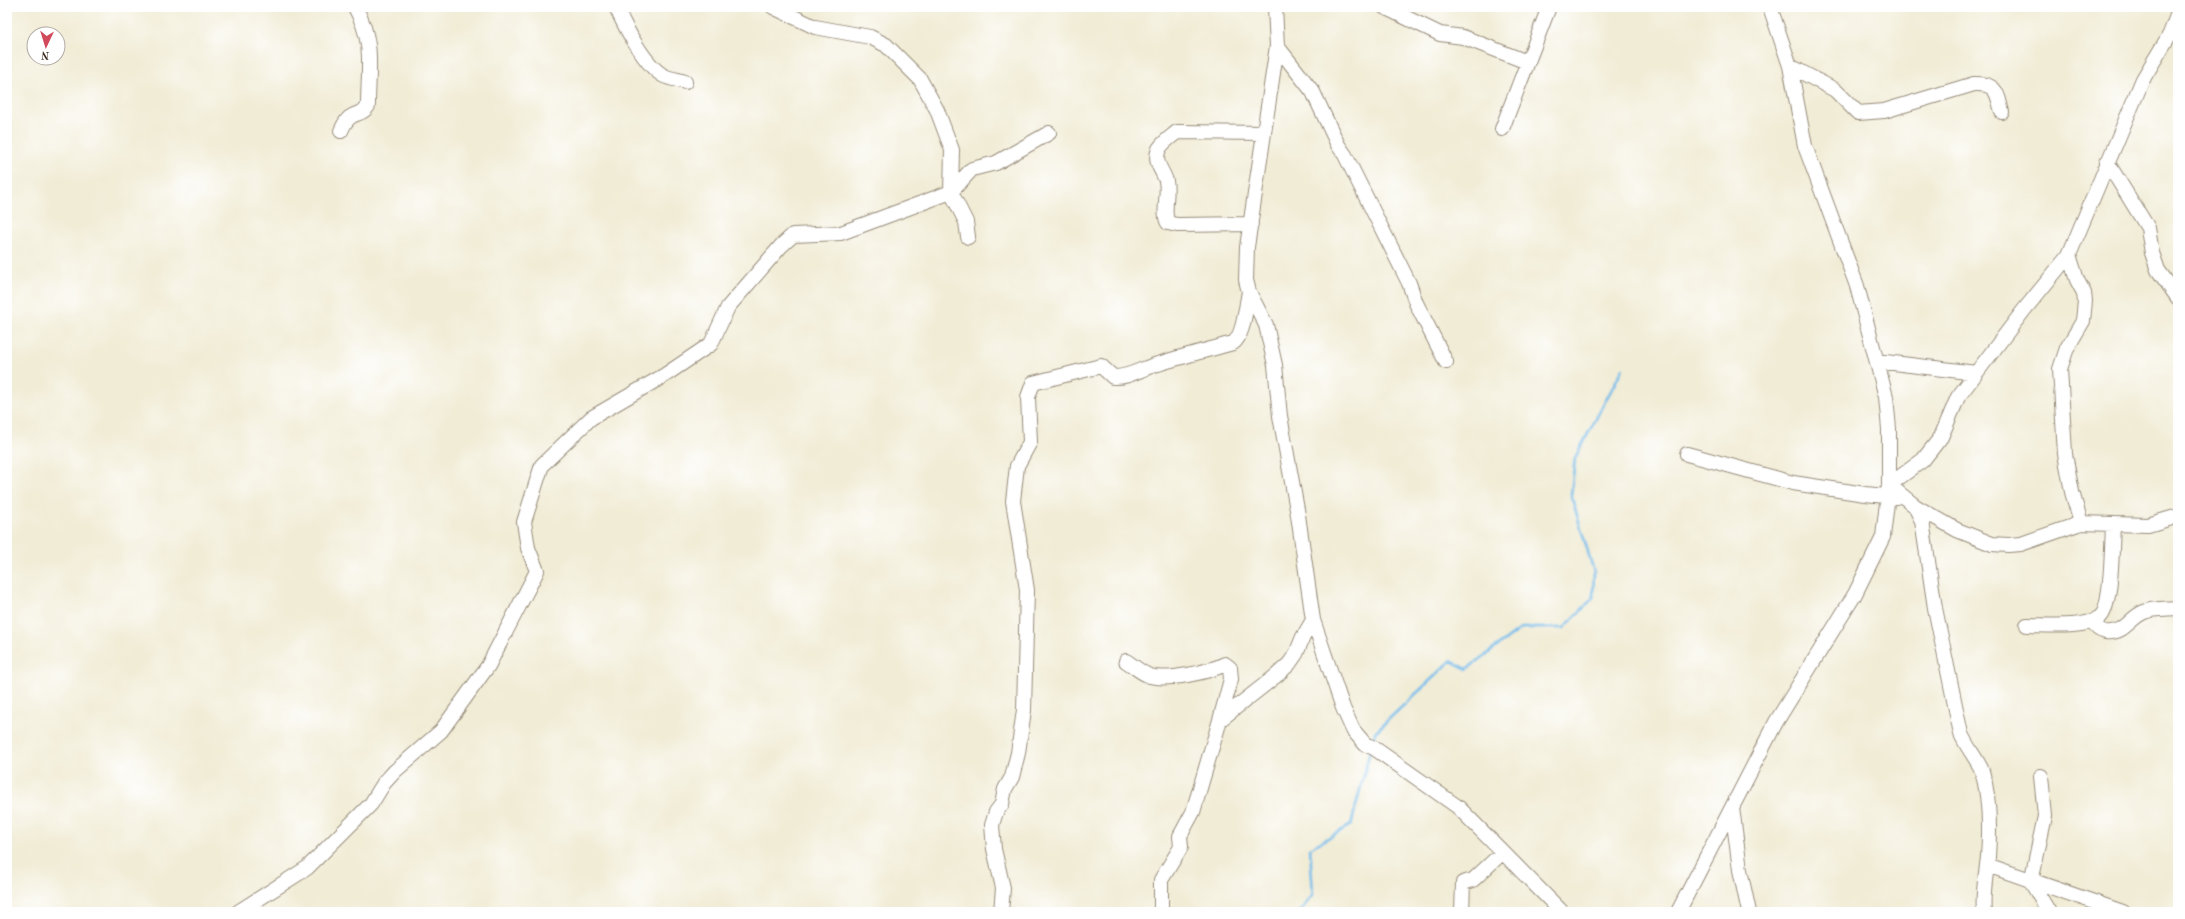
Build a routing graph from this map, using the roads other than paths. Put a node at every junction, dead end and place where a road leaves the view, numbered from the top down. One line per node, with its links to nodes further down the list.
1 (355, 7): 15 (street)
2 (616, 7): 12 (street)
3 (773, 7): 19 (street)
4 (1275, 7): 9 (street)
5 (1384, 7): 10 (street)
6 (1549, 7): 10 (street)
7 (1770, 7): 11 (street)
8 (2178, 14): 18 (street)
9 (1277, 46): 17 (street); 26 (street)
10 (1527, 62): 14 (street)
11 (1790, 66): 13 (street); 25 (street)
12 (685, 82)
13 (2002, 112)
14 (1502, 129)
15 (341, 131)
16 (1050, 133): 19 (street)
17 (1264, 133): 20 (street); 20 (street)
18 (2107, 162): 22 (street); 24 (street)
19 (951, 192): 21 (street); 45 (street)
20 (1251, 224): 23 (street)
21 (968, 237)
22 (2069, 255): 27 (street); 32 (street)
23 (1249, 292): 35 (street); 46 (street)
24 (2178, 298)
25 (1877, 361): 27 (street); 29 (street)
26 (1446, 362)
27 (1976, 373): 29 (street)
28 (1687, 454): 29 (street)
29 (1888, 490): 30 (street); 41 (street)
30 (1909, 502): 32 (street); 43 (street)
31 (2175, 517): 33 (street)
32 (2080, 523): 33 (street)
33 (2113, 524): 36 (street)
34 (2178, 608): 36 (street)
35 (1313, 620): 39 (street); 42 (street)
36 (2092, 621): 37 (street)
37 (2027, 626)
38 (1126, 661): 39 (street)
39 (1220, 720): 47 (street)
40 (2040, 776): 44 (street)
41 (1732, 807): 50 (street); 51 (street)
42 (1502, 853): 48 (street); 49 (street)
43 (1987, 865): 44 (street); 52 (street)
44 (2032, 882): 53 (street); 54 (street)
45 (238, 912)
46 (1001, 912)
47 (1161, 912)
48 (1462, 912)
49 (1562, 912)
50 (1678, 912)
51 (1749, 912)
52 (1984, 912)
53 (2049, 912)
54 (2123, 912)

